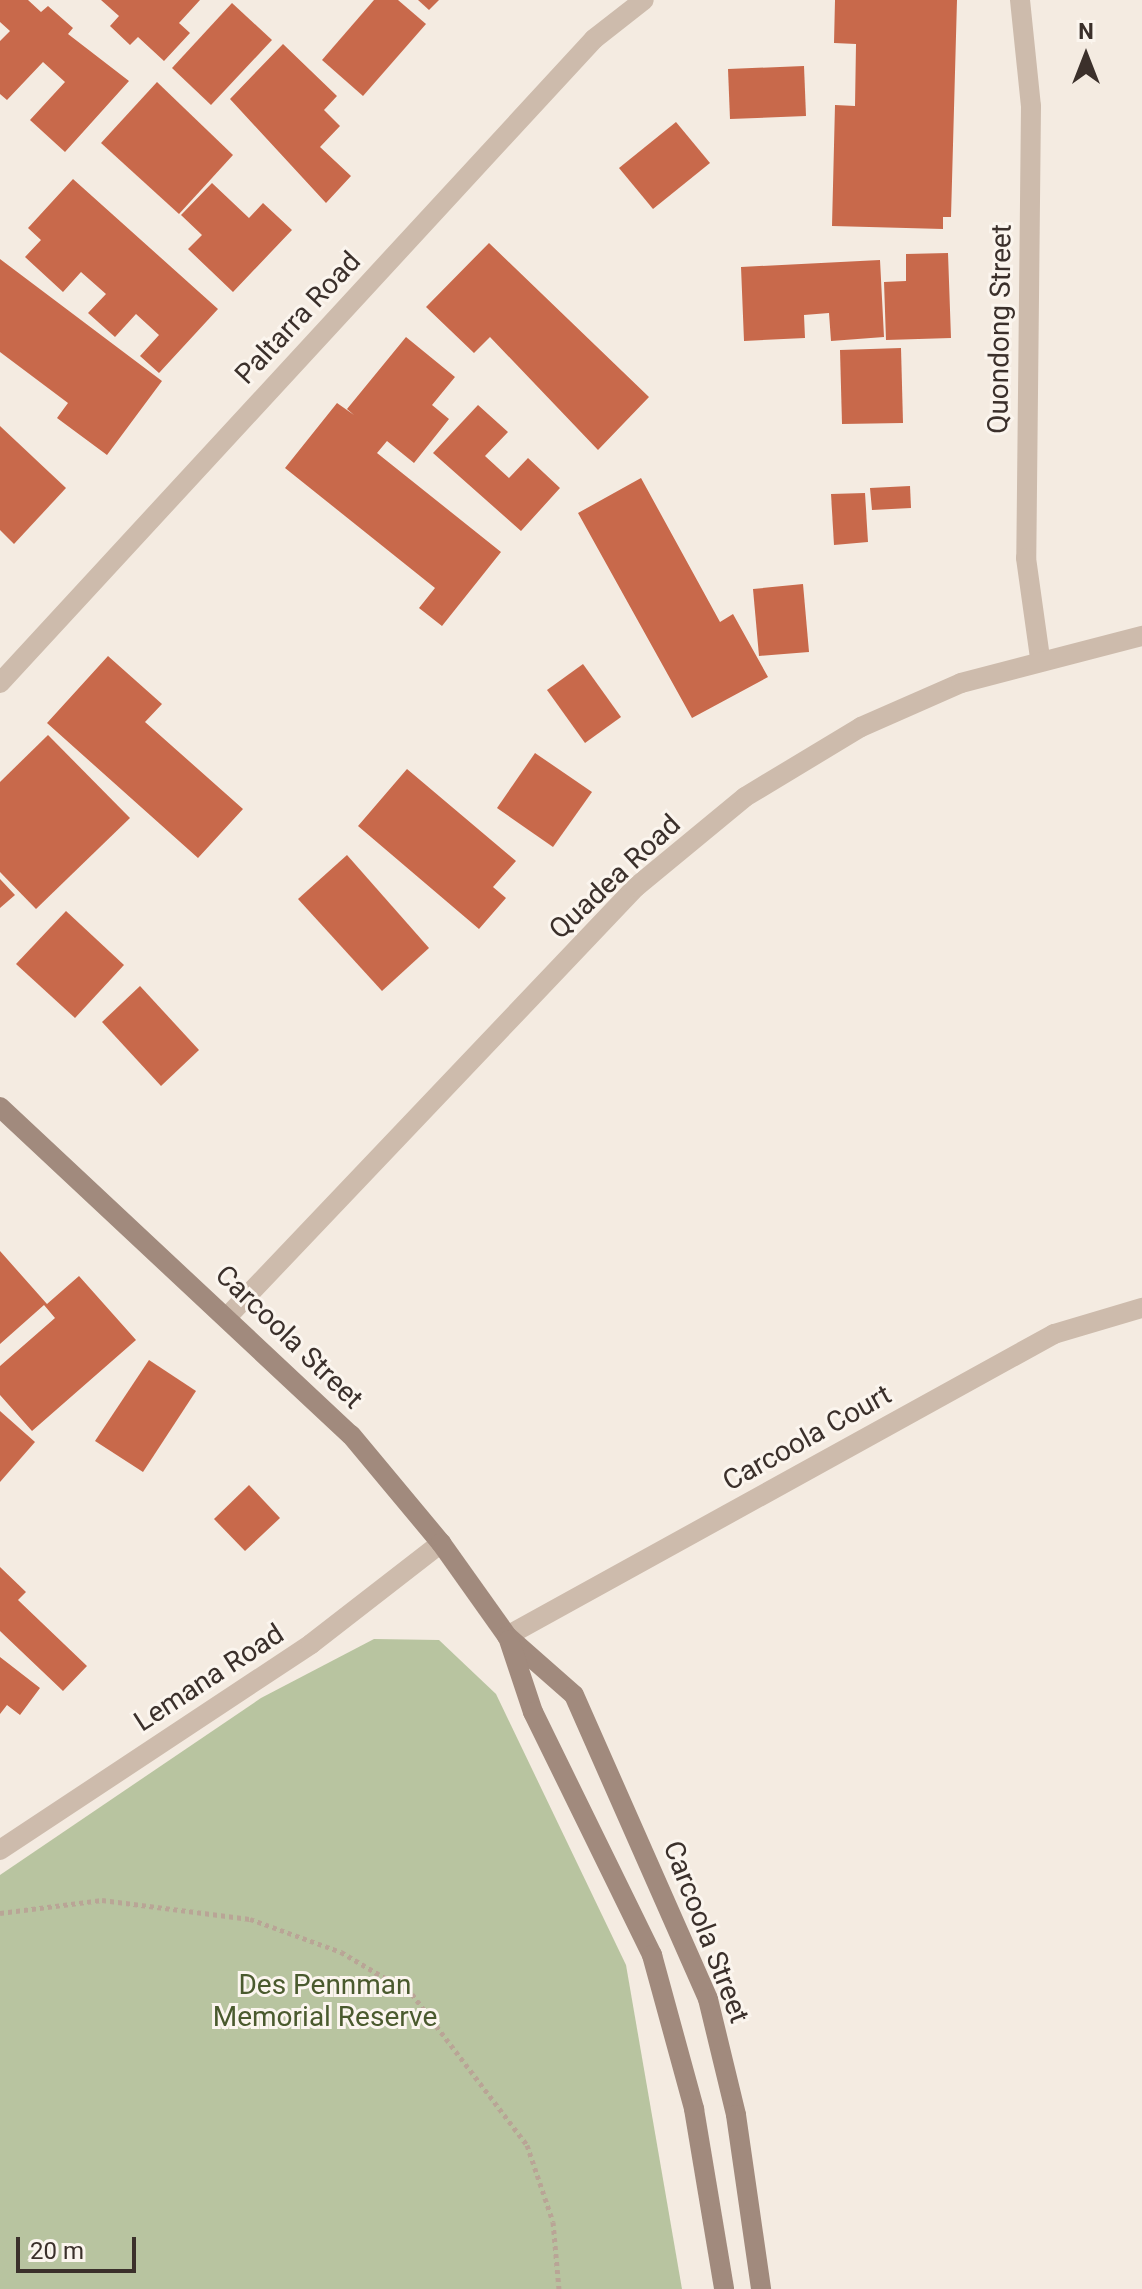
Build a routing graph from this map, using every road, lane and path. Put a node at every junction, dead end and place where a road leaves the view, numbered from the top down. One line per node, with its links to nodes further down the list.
1 (644, 0): 5 (street, Paltarra Road)
2 (1020, 0): 4 (street, Quondong Street)
3 (1142, 636): 4 (street, Quadea Road)
4 (1040, 657): 8 (street, Quadea Road)
5 (0, 683)
6 (0, 1107): 8 (street, Carcoola Street)
7 (1142, 1308): 10 (street, Carcoola Court)
8 (229, 1315): 9 (street, Carcoola Street)
9 (441, 1543): 10 (street, Carcoola Street); 11 (street, Lemana Road)
10 (507, 1636): 14 (street, Carcoola Street); 15 (street, Carcoola Street)
11 (0, 1850)
12 (0, 1913): 13 (path)
13 (559, 2289)
14 (724, 2289)
15 (761, 2289)

